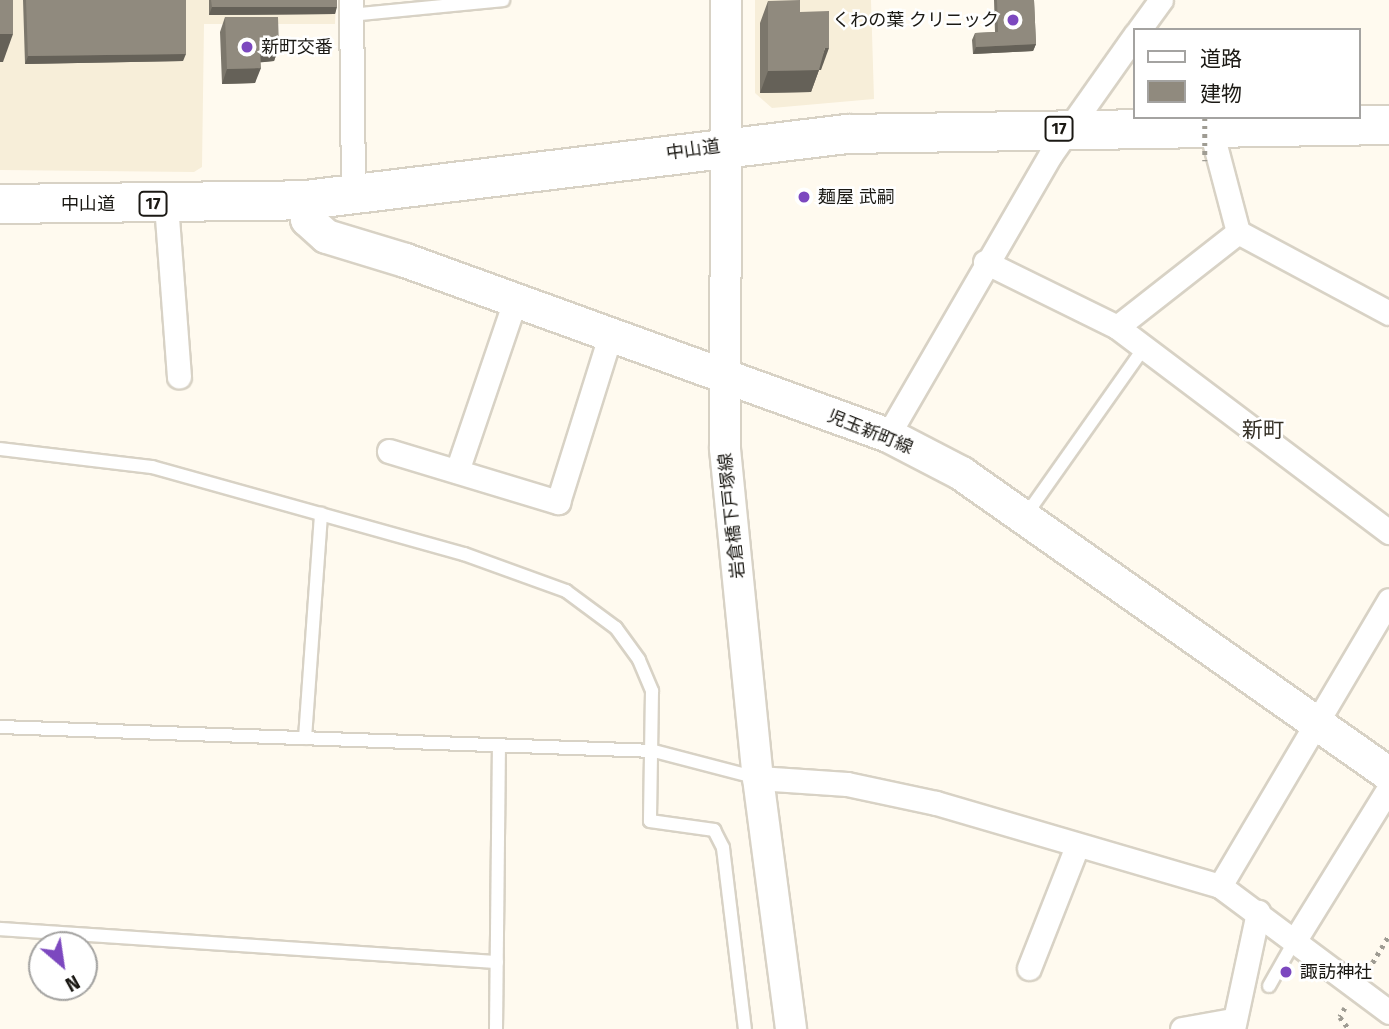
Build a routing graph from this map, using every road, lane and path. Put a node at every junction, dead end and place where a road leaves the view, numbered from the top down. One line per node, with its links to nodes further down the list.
1 (503, 0): 4 (lane)
2 (726, 0): 10 (street, 岩倉橋下戸塚線)
3 (1161, 0): 5 (street)
4 (351, 7): 11 (street)
5 (1140, 28)
6 (1134, 36): 8 (street)
7 (1389, 125): 9 (highway, 中山道 / 17)
8 (1068, 129): 9 (highway, 中山道 / 17); 10 (highway, 中山道 / 17); 16 (street)
9 (1207, 135): 15 (street)
10 (729, 146): 11 (highway, 中山道 / 17); 22 (street, 岩倉橋下戸塚線)
11 (353, 196): 12 (highway, 中山道 / 17)
12 (306, 200): 14 (highway, 中山道 / 17); 17 (main road, 児玉新町線)
13 (0, 204): 14 (highway, 中山道 / 17)
14 (166, 204): 23 (street)
15 (1238, 232): 18 (street); 19 (street)
16 (985, 262): 19 (street); 24 (street)
17 (515, 301): 20 (main road, 児玉新町線); 27 (street)
18 (1389, 313)
19 (1116, 327): 21 (street)
20 (611, 334): 22 (main road, 児玉新町線); 27 (street)
21 (1144, 348): 29 (lane); 30 (street)
22 (723, 376): 24 (main road, 児玉新町線); 38 (street, 岩倉橋下戸塚線)
23 (179, 377)
24 (888, 435): 29 (main road, 児玉新町線)
25 (0, 449): 28 (lane)
26 (388, 451): 27 (street)
27 (457, 471)
28 (321, 514): 34 (lane); 36 (lane)
29 (1026, 515): 32 (main road, 児玉新町線)
30 (1389, 532)
31 (1389, 600): 32 (street)
32 (1319, 722): 37 (main road, 児玉新町線); 41 (street)
33 (0, 727): 34 (lane)
34 (305, 738): 35 (lane)
35 (499, 746): 36 (lane); 45 (lane)
36 (654, 751): 38 (lane); 51 (lane)
37 (1389, 774)
38 (758, 778): 40 (street); 52 (street, 岩倉橋下戸塚線)
39 (1389, 788): 44 (street)
40 (1077, 846): 41 (street); 46 (street)
41 (1220, 886): 42 (street)
42 (1258, 912): 44 (street); 49 (street)
43 (0, 929): 45 (lane)
44 (1295, 940): 47 (lane); 48 (street)
45 (497, 962): 50 (lane)
46 (1029, 968)
47 (1269, 986)
48 (1389, 1012)
49 (1233, 1024): 53 (street)
50 (496, 1029)
51 (745, 1029)
52 (791, 1029)
53 (1182, 1029)

